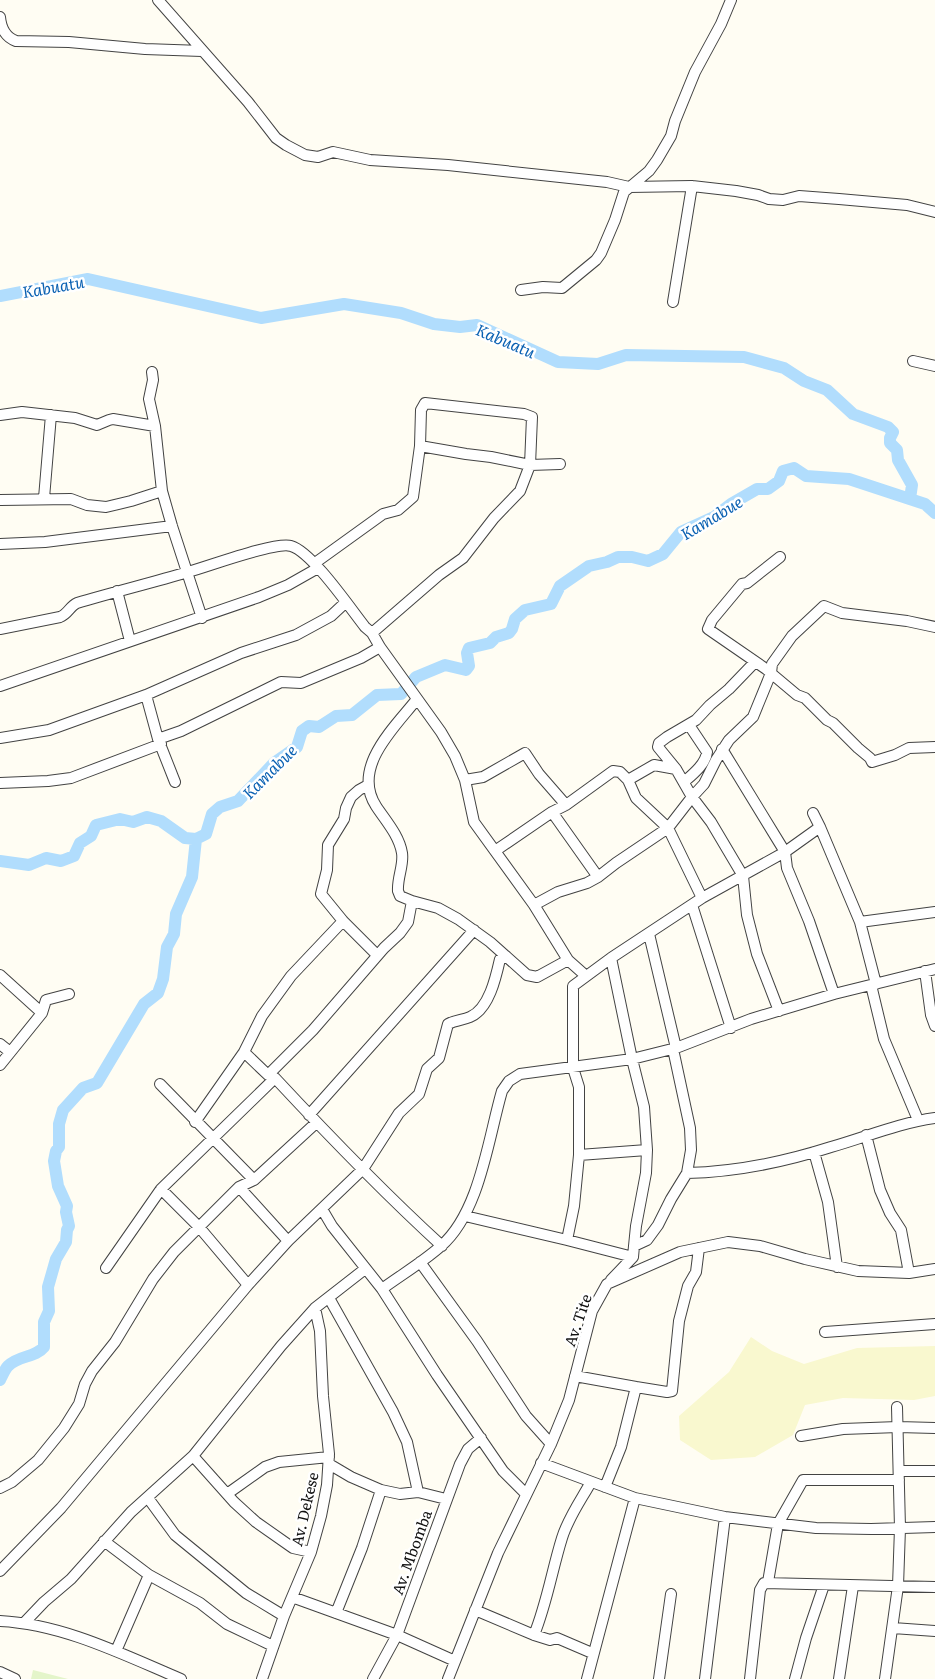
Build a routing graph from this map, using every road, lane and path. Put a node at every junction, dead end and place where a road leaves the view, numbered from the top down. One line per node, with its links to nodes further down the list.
1 (158, 0): 5 (street)
2 (731, 0): 7 (street)
3 (0, 17): 4 (street)
4 (4, 38): 5 (street)
5 (202, 51): 7 (street)
6 (692, 186): 7 (street); 8 (street); 10 (street)
7 (629, 187): 9 (street)
8 (935, 212)
9 (521, 290)
10 (673, 302)
11 (913, 361): 12 (street)
12 (935, 366)
13 (152, 372): 16 (street)
14 (0, 415): 15 (street)
15 (51, 415): 16 (street); 21 (street)
16 (155, 426): 20 (street)
17 (420, 446): 19 (street); 19 (street); 26 (street)
18 (560, 464): 19 (street)
19 (530, 465): 33 (street)
20 (162, 491): 21 (street); 23 (street)
21 (44, 498): 22 (street)
22 (0, 500)
23 (172, 526): 24 (street); 27 (street)
24 (0, 544)
25 (780, 557): 36 (street)
26 (317, 565): 27 (street); 29 (street); 30 (street)
27 (187, 573): 28 (street); 30 (street)
28 (117, 591): 32 (street); 34 (street)
29 (346, 602): 33 (street); 39 (street)
30 (202, 618): 34 (street)
31 (935, 627): 37 (street)
32 (0, 629)
33 (372, 633): 35 (street)
34 (130, 641): 38 (street)
35 (380, 647): 40 (street); 43 (street)
36 (755, 662): 37 (street); 41 (street)
37 (771, 673): 44 (street); 45 (street)
38 (0, 686)
39 (146, 695): 42 (street); 43 (street)
40 (417, 699): 47 (street); 52 (street)
41 (689, 725): 46 (street); 50 (street)
42 (0, 738)
43 (160, 742): 49 (street); 51 (street)
44 (935, 747)
45 (722, 749): 53 (street); 60 (street)
46 (676, 769): 48 (street); 50 (street)
47 (465, 780): 54 (street); 59 (street)
48 (628, 780): 54 (street); 58 (street)
49 (175, 782)
50 (684, 782): 53 (street)
51 (0, 783)
52 (368, 785): 64 (street); 68 (street)
53 (692, 797): 58 (street); 61 (street)
54 (566, 805): 55 (street)
55 (552, 812): 59 (street); 62 (street)
56 (813, 813): 57 (street)
57 (820, 827): 60 (street); 69 (street)
58 (668, 828): 62 (street); 63 (street)
59 (495, 851): 65 (street)
60 (785, 852): 61 (street); 81 (street)
61 (743, 876): 63 (street); 82 (street)
62 (598, 877): 65 (street)
63 (702, 898): 66 (street)
64 (412, 901): 70 (street); 72 (street)
65 (534, 905): 75 (street)
66 (692, 905): 71 (street); 85 (street)
67 (935, 912): 69 (street)
68 (343, 921): 72 (street); 89 (street)
69 (860, 922): 79 (street)
70 (474, 930): 73 (street); 95 (street)
71 (649, 934): 74 (street); 87 (street)
72 (377, 955): 93 (street)
73 (506, 956): 75 (street); 105 (street)
74 (612, 958): 78 (street); 90 (street)
75 (568, 960): 78 (street)
76 (930, 970): 79 (street); 84 (street)
77 (0, 975): 83 (street)
78 (586, 976): 92 (street)
79 (873, 985): 81 (street); 97 (street)
80 (69, 994): 83 (street)
81 (834, 994): 82 (street)
82 (779, 1011): 85 (street)
83 (42, 1013): 88 (street)
84 (935, 1026)
85 (731, 1028): 87 (street)
86 (0, 1044): 88 (street)
87 (674, 1048): 90 (street); 106 (street)
88 (10, 1052): 91 (street)
89 (244, 1052): 93 (street); 98 (street)
90 (632, 1059): 92 (street); 102 (street)
91 (0, 1065)
92 (573, 1068): 104 (street); 111 (street)
93 (272, 1077): 95 (street); 101 (street)
94 (160, 1084): 98 (street)
95 (309, 1115): 99 (street)
96 (935, 1118): 97 (street)
97 (918, 1120): 100 (street)
98 (195, 1122): 101 (street)
99 (316, 1124): 105 (street); 107 (street)
100 (866, 1136): 103 (street); 123 (street)
101 (212, 1138): 107 (street); 109 (street)
102 (647, 1150): 104 (street); 117 (street)
103 (814, 1152): 106 (street); 119 (street)
104 (579, 1155): 113 (street)
105 (363, 1169): 110 (street); 115 (street)
106 (687, 1173): 117 (street)
107 (254, 1180): 108 (street)
108 (239, 1187): 112 (street); 114 (street)
109 (161, 1189): 112 (street); 120 (street)
110 (322, 1209): 114 (street); 121 (street)
111 (465, 1216): 113 (street); 115 (street)
112 (199, 1227): 125 (street); 146 (street)
113 (567, 1240): 117 (street)
114 (288, 1241): 125 (street)
115 (442, 1246): 118 (street)
116 (699, 1248): 119 (street, Av. Tite); 124 (street, Av. Tite); 132 (street)
117 (634, 1252): 124 (street)
118 (420, 1262): 126 (street); 138 (street)
119 (837, 1267): 123 (street, Av. Tite)
120 (106, 1268)
121 (366, 1269): 126 (street); 127 (street)
122 (935, 1269): 123 (street, Av. Tite)
123 (909, 1273)
124 (606, 1284): 131 (street, Av. Tite)
125 (248, 1285): 160 (street)
126 (382, 1289): 137 (street)
127 (329, 1298): 128 (street); 148 (street)
128 (315, 1308): 139 (street); 140 (street, Av. Dekese)
129 (935, 1324): 130 (street)
130 (826, 1332)
131 (574, 1376): 132 (street); 138 (street, Av. Tite)
132 (636, 1388): 145 (street)
133 (897, 1407): 134 (street)
134 (898, 1427): 135 (street); 136 (street); 143 (street)
135 (935, 1428)
136 (801, 1436)
137 (481, 1438): 150 (street); 153 (street, Av. Mbomba)
138 (551, 1444): 141 (street, Av. Tite)
139 (193, 1456): 149 (street); 151 (street)
140 (329, 1460): 147 (street); 149 (street); 159 (street, Av. Dekese)
141 (541, 1464): 144 (street); 150 (street, Av. Tite)
142 (935, 1471): 143 (street)
143 (899, 1475): 155 (street); 157 (street)
144 (591, 1482): 145 (street); 177 (street)
145 (605, 1487): 152 (street)
146 (0, 1488)
147 (381, 1490): 148 (street); 170 (street)
148 (418, 1492): 153 (street)
149 (227, 1494): 159 (street)
150 (526, 1494): 169 (street, Av. Tite)
151 (148, 1498): 158 (street); 171 (street)
152 (635, 1498): 154 (street); 180 (street)
153 (446, 1499): 176 (street, Av. Mbomba)
154 (724, 1517): 155 (street); 190 (street)
155 (778, 1524): 157 (street); 162 (street)
156 (935, 1527): 157 (street)
157 (900, 1528): 165 (street)
158 (104, 1541): 161 (street); 173 (street)
159 (311, 1552): 168 (street, Av. Dekese)
160 (0, 1571)
161 (148, 1575): 178 (street); 179 (street)
162 (768, 1582): 163 (street); 191 (street)
163 (824, 1585): 164 (street); 192 (street)
164 (853, 1586): 165 (street); 193 (street)
165 (898, 1586): 166 (street); 174 (street)
166 (935, 1587)
167 (671, 1594): 189 (street)
168 (292, 1597): 170 (street); 171 (street, Av. Dekese)
169 (476, 1610): 177 (street); 181 (street, Av. Tite)
170 (336, 1613): 176 (street)
171 (284, 1616): 178 (street, Av. Dekese)
172 (0, 1622): 173 (street)
173 (24, 1623): 179 (street)
174 (892, 1628): 175 (street); 194 (street)
175 (935, 1631)
176 (397, 1635): 181 (street); 187 (street, Av. Mbomba)
177 (534, 1635): 180 (street)
178 (273, 1646): 186 (street, Av. Dekese)
179 (116, 1651): 185 (street)
180 (592, 1653): 188 (street)
181 (455, 1661): 183 (street, Av. Tite)
182 (0, 1672): 184 (street)
183 (452, 1678)
184 (15, 1679)
185 (181, 1679)
186 (262, 1679)
187 (373, 1679)
188 (587, 1679)
189 (659, 1679)
190 (705, 1679)
191 (750, 1679)
192 (795, 1679)
193 (840, 1679)
194 (885, 1679)

